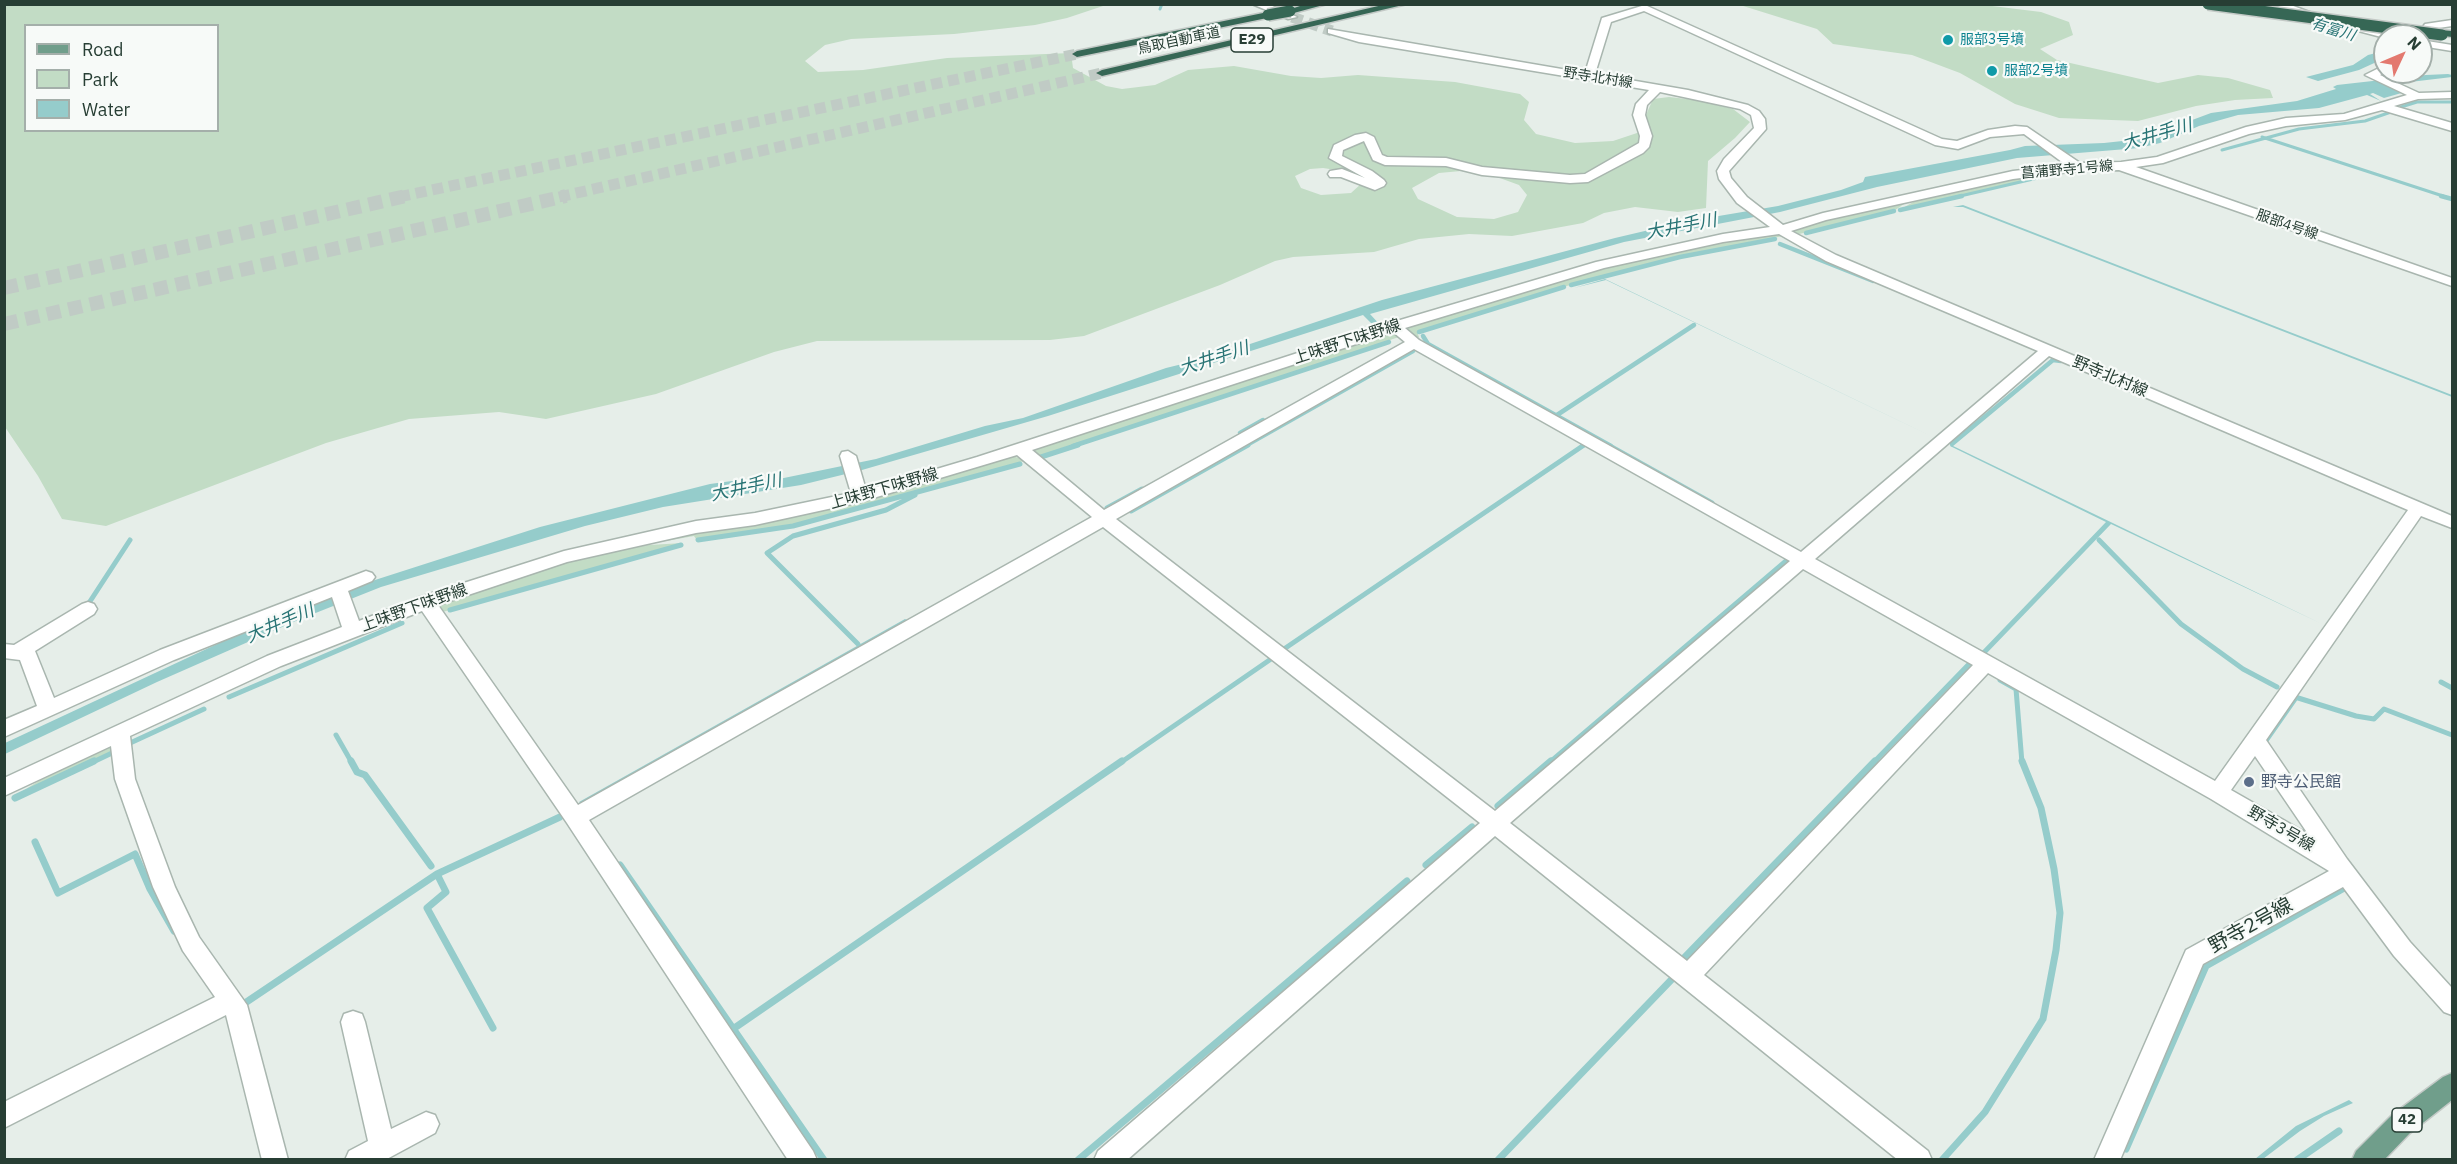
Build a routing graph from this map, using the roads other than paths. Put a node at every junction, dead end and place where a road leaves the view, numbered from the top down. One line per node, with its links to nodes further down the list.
1 (1257, 4): 10 (street)
2 (1322, 4): 10 (highway, 鳥取自動車道 / E29)
3 (1402, 4): 19 (highway, 鳥取自動車道 / E29)
4 (2208, 4): 15 (highway, bridge)
5 (2222, 4): 15 (highway, bridge)
6 (2276, 4): 9 (street)
7 (2308, 4): 9 (street)
8 (1642, 6): 20 (street); 27 (street)
9 (2295, 10): 14 (street)
10 (1291, 14): 18 (highway, 鳥取自動車道 / E29, bridge)
11 (2452, 23): 12 (street)
12 (2433, 25)
13 (1332, 31): 20 (street, 野寺北村線)
14 (2373, 32)
15 (2447, 34)
16 (2433, 45): 17 (street)
17 (2452, 48)
18 (1077, 54)
19 (1102, 73)
20 (1589, 76): 22 (street, 野寺北村線)
21 (2398, 84): 23 (street)
22 (1658, 88): 29 (street); 30 (street, 野寺北村線)
23 (2415, 95): 24 (street); 25 (street, 菖蒲野寺1号線)
24 (2452, 95)
25 (2384, 107): 26 (street); 28 (street, 菖蒲野寺1号線)
26 (2452, 127)
27 (2074, 164): 28 (street, 菖蒲野寺1号線); 30 (street, 菖蒲野寺1号線)
28 (2121, 166): 31 (street, 服部4号線)
29 (1334, 174)
30 (1776, 227): 32 (street, 上味野下味野線); 34 (street, 野寺北村線)
31 (2452, 282)
32 (1395, 326): 33 (street, 野寺3号線); 35 (street, 上味野下味野線)
33 (1414, 343): 39 (street); 41 (street, 野寺3号線)
34 (2048, 350): 38 (street, 野寺北村線); 41 (street)
35 (1020, 449): 37 (street, 上味野下味野線); 39 (street)
36 (848, 456): 37 (street)
37 (859, 493): 44 (street, 上味野下味野線)
38 (2418, 508): 40 (street, 野寺北村線); 52 (street)
39 (1103, 518): 55 (street); 56 (street)
40 (2452, 522)
41 (1803, 560): 48 (street, 野寺3号線); 56 (street)
42 (366, 577): 43 (street)
43 (337, 589): 46 (street); 49 (street)
44 (426, 602): 46 (street, 上味野下味野線); 55 (street)
45 (88, 609): 47 (street)
46 (352, 627): 51 (street, 上味野下味野線)
47 (11, 651): 49 (street)
48 (1986, 663): 54 (street, 野寺3号線); 58 (street)
49 (48, 709): 50 (street)
50 (4, 729)
51 (119, 734): 53 (street, 上味野下味野線); 59 (street)
52 (2254, 738): 54 (street); 57 (street)
53 (4, 788)
54 (2218, 793): 57 (street, 野寺3号線)
55 (575, 817): 68 (street)
56 (1495, 823): 58 (street); 69 (street)
57 (2342, 868): 60 (street); 71 (street, 野寺2号線)
58 (1688, 976): 70 (street)
59 (230, 1000): 63 (street); 66 (street)
60 (2452, 1004)
61 (353, 1022): 65 (street)
62 (2452, 1085): 72 (main road, 42)
63 (4, 1116)
64 (426, 1124): 65 (street)
65 (382, 1147): 67 (street)
66 (275, 1160)
67 (358, 1160)
68 (804, 1160)
69 (1107, 1160)
70 (1919, 1160)
71 (2107, 1160)
72 (2365, 1160)

